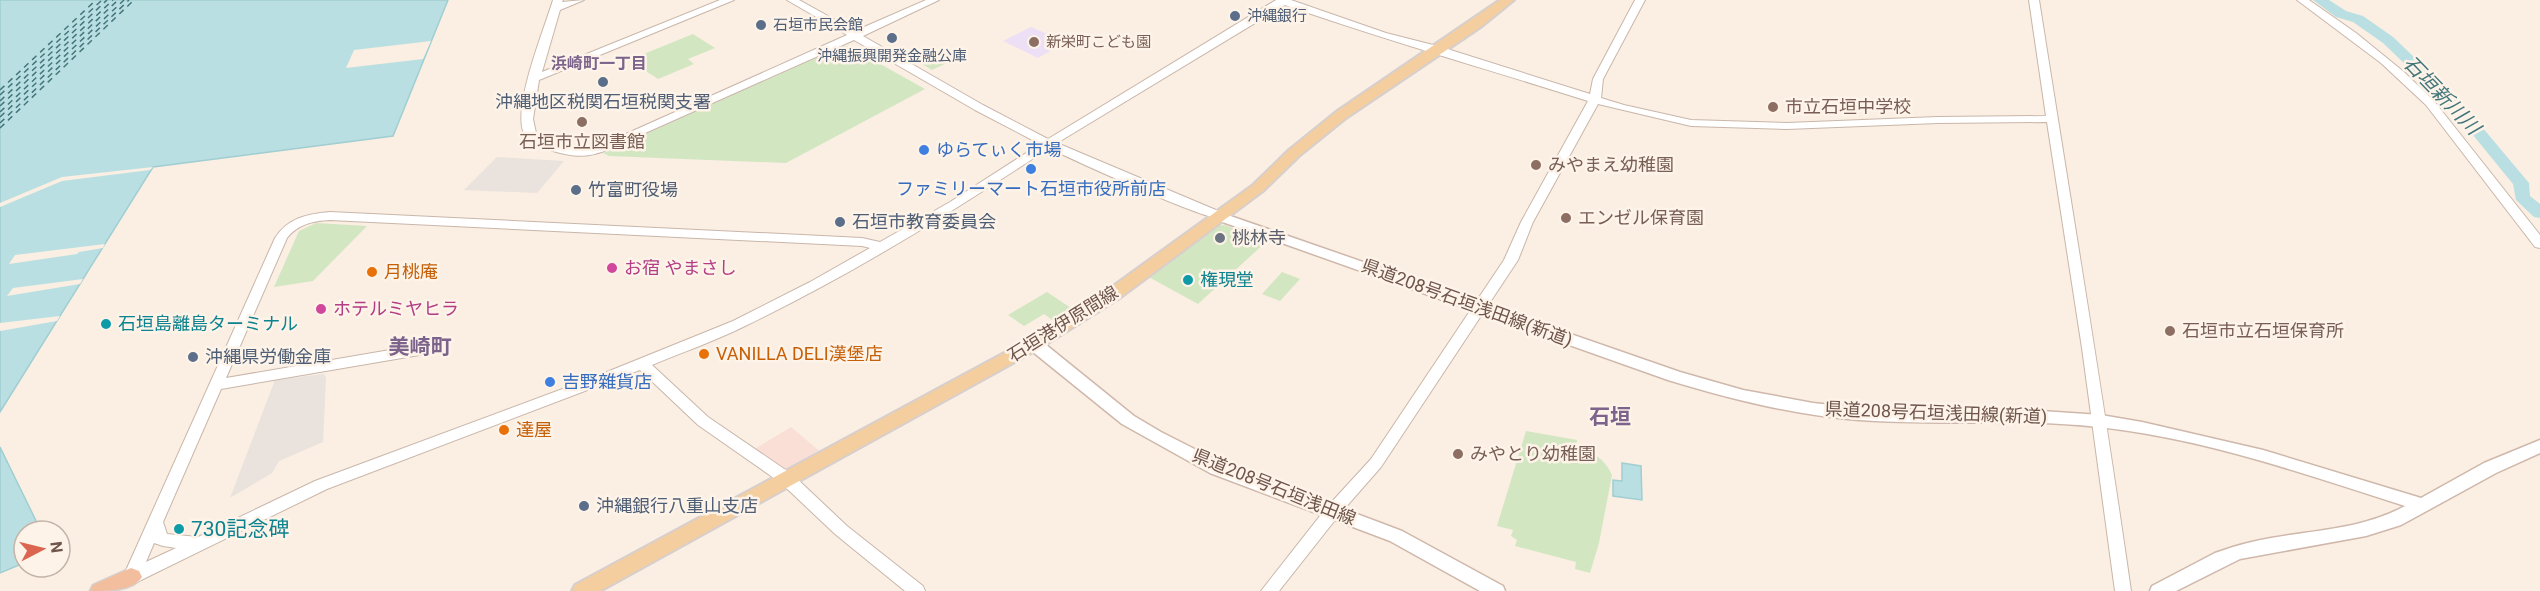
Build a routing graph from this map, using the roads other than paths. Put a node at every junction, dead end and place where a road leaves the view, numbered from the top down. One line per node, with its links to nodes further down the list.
1 (579, 0): 10 (street)
2 (729, 0): 13 (street)
3 (792, 0): 11 (street)
4 (934, 0): 11 (street)
5 (1284, 0): 12 (street); 16 (street)
6 (1508, 0): 12 (main road, 石垣港伊原間線)
7 (1640, 0): 14 (street)
8 (2034, 0): 15 (street)
9 (2302, 0): 18 (street)
10 (557, 4): 13 (street)
11 (856, 34): 13 (street); 16 (street)
12 (1437, 49): 14 (street); 17 (main road, 石垣港伊原間線)
13 (535, 78)
14 (1595, 99): 15 (street); 20 (street)
15 (2052, 119): 25 (street)
16 (1049, 142): 17 (street); 19 (street)
17 (1219, 216): 20 (main road, 県道208号石垣浅田線(新道)); 21 (main road, 石垣港伊原間線)
18 (2540, 244)
19 (882, 247): 23 (street); 24 (street)
20 (1480, 308): 25 (main road, 県道208号石垣浅田線(新道)); 29 (street)
21 (1035, 344): 27 (main road, 石垣港伊原間線); 29 (main road, 県道208号石垣浅田線)
22 (430, 348): 24 (street)
23 (642, 364): 27 (street); 31 (street)
24 (216, 385): 30 (street)
25 (2100, 421): 28 (main road, 県道208号石垣浅田線(新道)); 38 (street)
26 (2540, 446): 28 (main road)
27 (787, 479): 34 (main road, 石垣港伊原間線); 35 (street)
28 (2422, 505): 39 (main road)
29 (1333, 511): 36 (street); 37 (main road, 県道208号石垣浅田線)
30 (155, 520): 31 (street); 32 (street)
31 (199, 543): 32 (street)
32 (128, 584): 33 (highway)
33 (101, 591)
34 (582, 591)
35 (917, 591)
36 (1269, 591)
37 (1496, 591)
38 (2123, 591)
39 (2159, 591)

